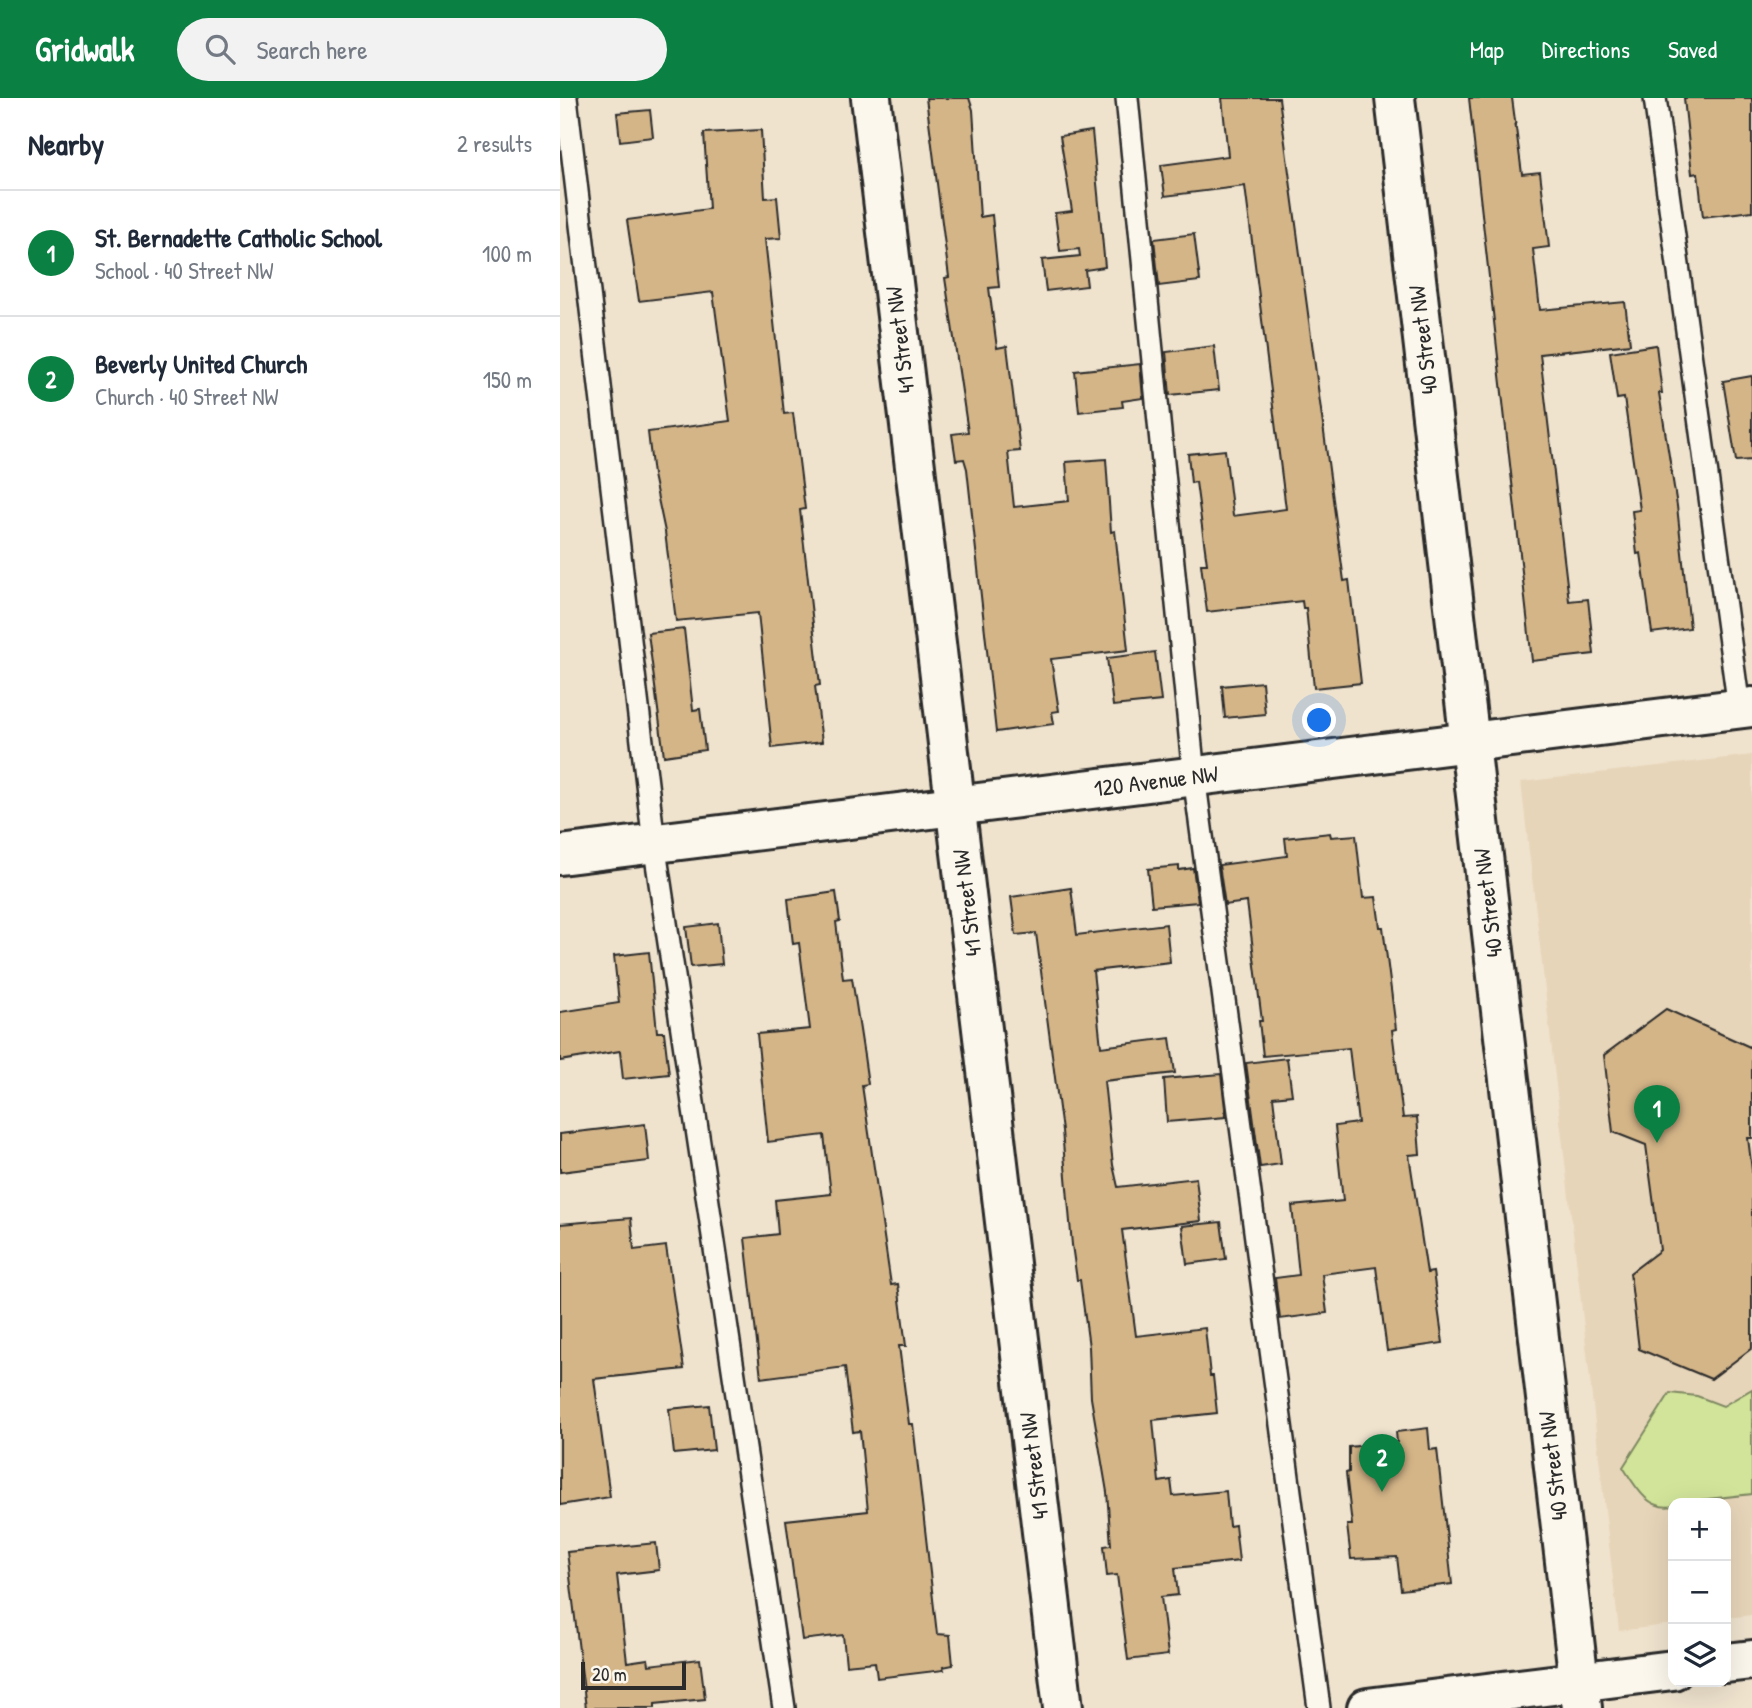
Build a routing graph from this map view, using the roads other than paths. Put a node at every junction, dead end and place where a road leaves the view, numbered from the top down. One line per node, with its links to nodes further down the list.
1 (566, 98): 10 (lane)
2 (871, 98): 9 (street, 41 Street NW)
3 (1127, 98): 8 (lane)
4 (1395, 98): 7 (street, 40 Street NW)
5 (1655, 98): 6 (lane)
6 (1745, 708): 7 (street, 120 Avenue NW)
7 (1469, 741): 8 (street, 120 Avenue NW); 15 (street, 40 Street NW)
8 (1194, 776): 9 (street, 120 Avenue NW); 18 (lane)
9 (955, 806): 10 (street, 120 Avenue NW); 17 (street, 41 Street NW)
10 (654, 843): 11 (street, 120 Avenue NW); 16 (lane)
11 (560, 855)
12 (1752, 1660): 13 (street)
13 (1731, 1662)
14 (1668, 1671): 15 (street)
15 (1580, 1695): 19 (street)
16 (784, 1708)
17 (1063, 1708)
18 (1319, 1708)
19 (1367, 1708)

